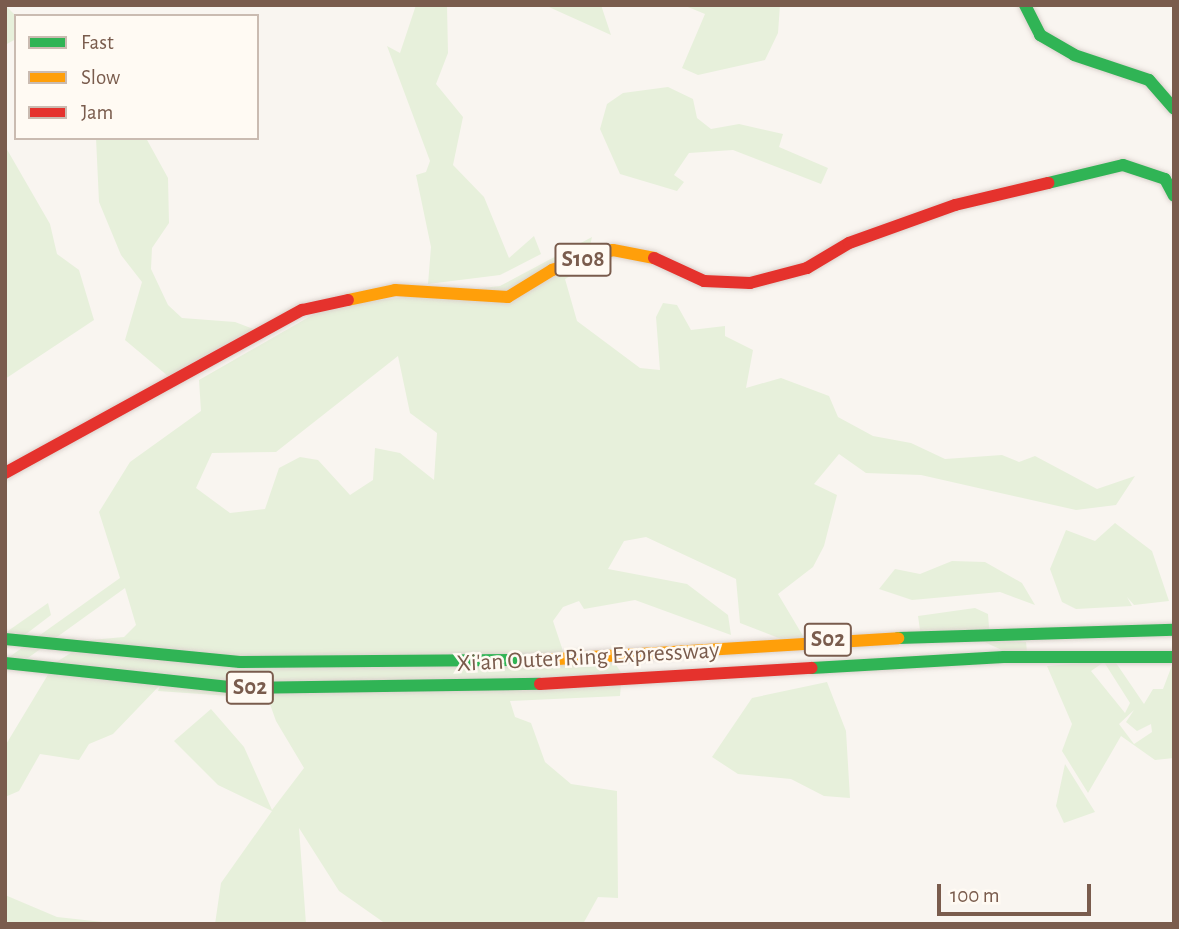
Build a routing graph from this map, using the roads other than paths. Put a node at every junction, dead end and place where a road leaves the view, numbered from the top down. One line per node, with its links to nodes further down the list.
1 (1025, 5): 2 (main road)
2 (1174, 109)
3 (1174, 196): 4 (main road, S108)
4 (5, 473)
5 (1174, 630): 6 (main road, Xi'an Outer Ring Expressway / S02)
6 (5, 639)
7 (1174, 657): 8 (main road, Xi'an Outer Ring Expressway / S02)
8 (5, 663)

